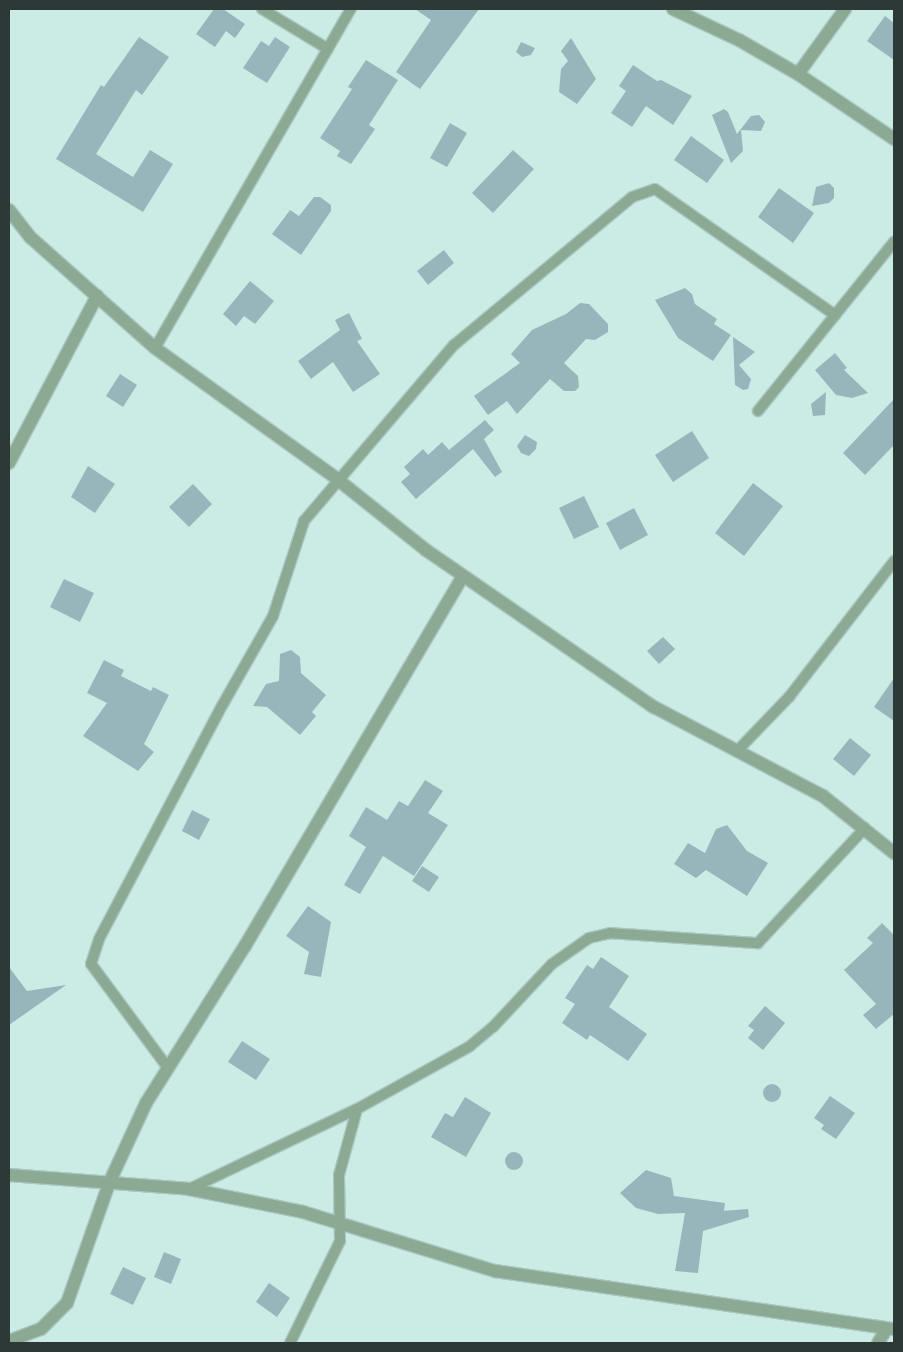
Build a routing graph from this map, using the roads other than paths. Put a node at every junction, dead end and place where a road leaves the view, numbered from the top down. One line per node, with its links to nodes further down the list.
1 (262, 9): 5 (lane)
2 (351, 9): 5 (lane)
3 (673, 9): 6 (street)
4 (845, 9): 6 (street)
5 (328, 49): 12 (lane)
6 (798, 74): 7 (street)
7 (894, 140)
8 (9, 210): 10 (street)
9 (894, 242): 11 (lane)
10 (97, 296): 12 (street); 14 (street)
11 (835, 315): 13 (lane); 15 (lane)
12 (155, 348): 15 (street)
13 (758, 411)
14 (9, 463)
15 (337, 479): 17 (street); 21 (lane)
16 (894, 561): 18 (lane)
17 (463, 576): 18 (street); 21 (street)
18 (738, 750): 19 (street)
19 (865, 828): 20 (street); 22 (lane)
20 (894, 853)
21 (168, 1068): 24 (street)
22 (357, 1109): 25 (lane); 26 (lane)
23 (9, 1175): 24 (street)
24 (110, 1181): 25 (street); 28 (street)
25 (189, 1189): 26 (street)
26 (341, 1223): 27 (street); 29 (lane)
27 (890, 1328): 30 (street)
28 (9, 1341)
29 (290, 1343)
30 (878, 1343)

